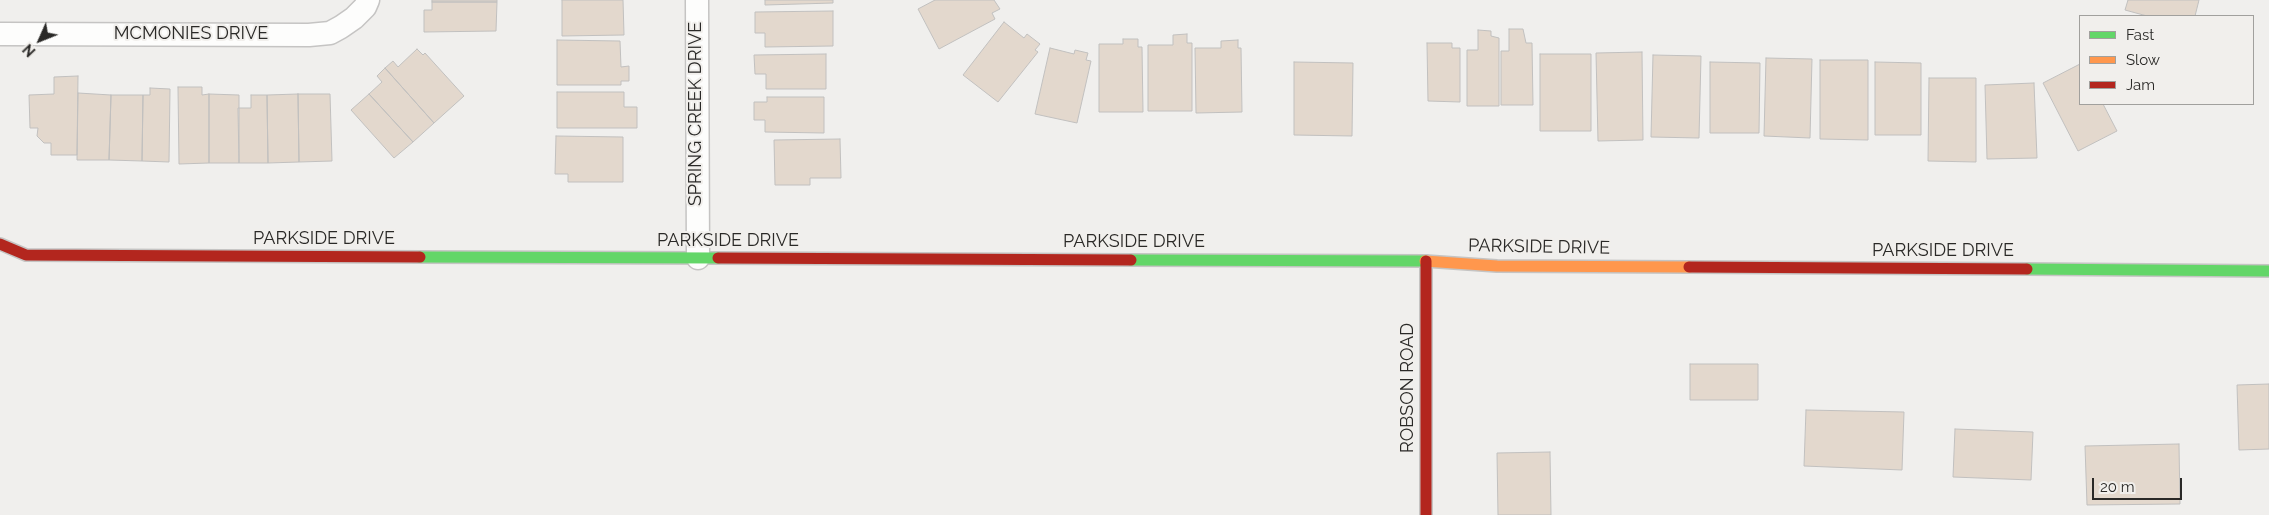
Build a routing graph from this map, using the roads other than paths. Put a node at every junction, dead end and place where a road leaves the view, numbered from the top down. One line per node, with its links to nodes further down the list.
1 (368, 0): 3 (street, MCMONIES DRIVE)
2 (697, 0): 5 (street, SPRING CREEK DRIVE)
3 (0, 34)
4 (0, 244): 5 (main road, PARKSIDE DRIVE)
5 (698, 258): 6 (main road, PARKSIDE DRIVE)
6 (1426, 261): 7 (main road, PARKSIDE DRIVE); 8 (main road, ROBSON ROAD)
7 (2269, 271)
8 (1426, 515)

